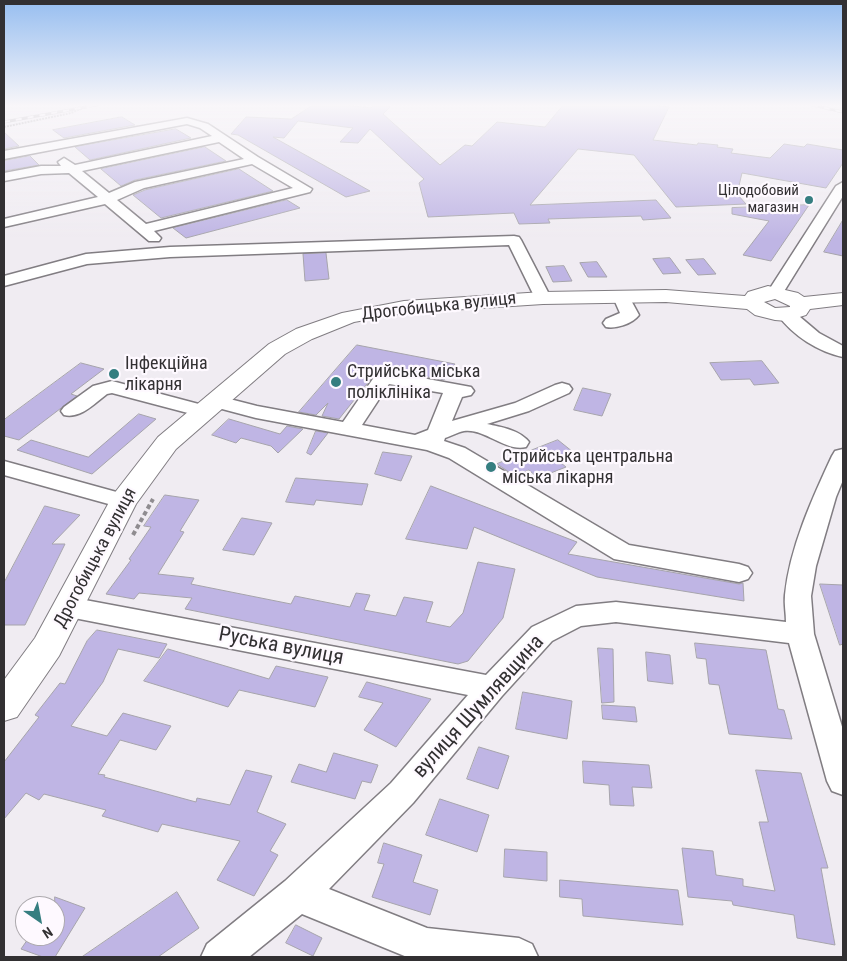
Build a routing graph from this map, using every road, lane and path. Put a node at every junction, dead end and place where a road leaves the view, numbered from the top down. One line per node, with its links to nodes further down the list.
1 (31, 150): 5 (street)
2 (49, 150): 7 (street)
3 (164, 150): 7 (street)
4 (239, 150): 6 (street)
5 (4, 155)
6 (254, 160): 10 (street); 12 (street)
7 (72, 169): 8 (street); 10 (street)
8 (4, 177)
9 (843, 186): 17 (street)
10 (108, 199): 11 (street); 12 (street)
11 (4, 223)
12 (144, 229): 13 (street)
13 (170, 252): 14 (street); 16 (street)
14 (4, 281)
15 (621, 297): 16 (main road, Дрогобицька вулиця); 17 (main road, Дрогобицька вулиця); 20 (street)
16 (543, 298): 23 (main road, Дрогобицька вулиця)
17 (764, 298): 19 (main road, Дрогобицька вулиця)
18 (843, 299): 19 (main road)
19 (794, 309): 21 (street)
20 (612, 323)
21 (843, 352)
22 (562, 389): 25 (street)
23 (208, 406): 24 (street); 26 (street); 32 (main road, Дрогобицька вулиця)
24 (71, 411)
25 (464, 424): 27 (street); 28 (street)
26 (348, 430): 27 (street); 27 (street)
27 (428, 439): 34 (street)
28 (518, 442)
29 (843, 456): 36 (street)
30 (4, 468): 32 (street)
31 (158, 490): 33 (path)
32 (123, 501): 35 (main road, Дрогобицька вулиця)
33 (129, 542)
34 (738, 573)
35 (69, 606): 37 (street, Руська вулиця); 38 (main road, Дрогобицька вулиця)
36 (800, 634): 37 (street, вулиця Шумлявщина); 39 (street)
37 (492, 688): 40 (street, вулиця Шумлявщина)
38 (4, 706)
39 (843, 781)
40 (298, 894): 41 (street, вулиця Шумлявщина); 42 (street)
41 (220, 957)
42 (518, 957)

